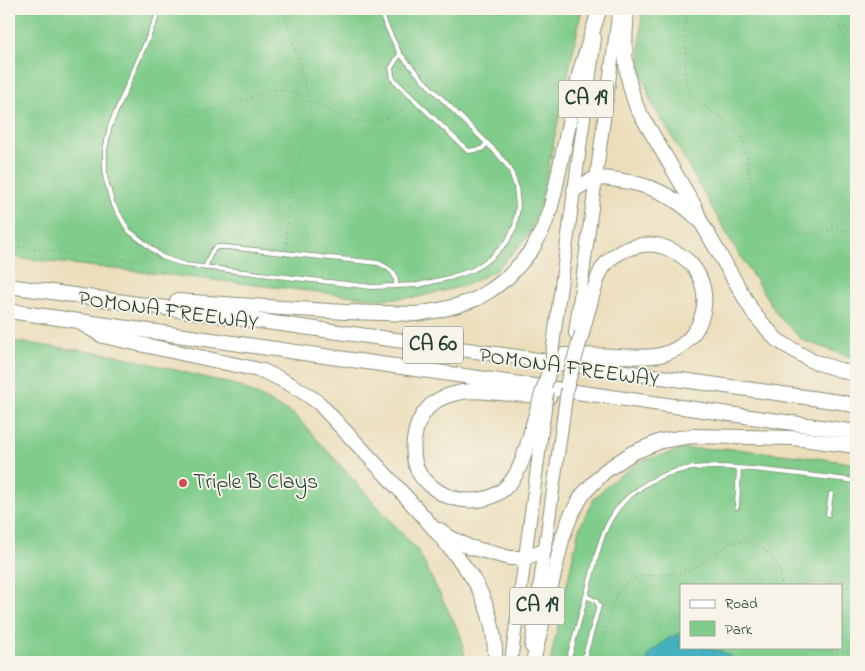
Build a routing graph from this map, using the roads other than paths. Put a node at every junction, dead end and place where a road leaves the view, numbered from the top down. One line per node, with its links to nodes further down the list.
1 (158, 9): 11 (lane)
2 (380, 9): 6 (lane)
3 (619, 9): 8 (main road, CA 19)
4 (628, 9): 10 (highway)
5 (598, 12): 9 (main road, CA 19); 14 (highway)
6 (400, 54): 7 (lane); 7 (lane)
7 (487, 143): 13 (lane)
8 (595, 179): 9 (highway); 10 (highway); 17 (main road, CA 19)
9 (574, 190): 19 (main road, CA 19, bridge)
10 (701, 222): 20 (highway)
11 (205, 268): 13 (lane); 13 (lane)
12 (9, 286): 14 (highway, POMONA FREEWAY / CA 60)
13 (396, 286)
14 (78, 296): 18 (highway, POMONA FREEWAY / CA 60)
15 (9, 311): 16 (highway, POMONA FREEWAY / CA 60)
16 (78, 321): 22 (highway, POMONA FREEWAY / CA 60); 32 (highway)
17 (578, 333): 18 (highway); 21 (highway, bridge)
18 (499, 355): 23 (highway, POMONA FREEWAY / CA 60)
19 (551, 364): 24 (highway, bridge)
20 (856, 375)
21 (567, 385): 33 (main road, CA 19, bridge)
22 (667, 405): 24 (highway); 25 (highway, POMONA FREEWAY / CA 60)
23 (856, 406)
24 (540, 415): 34 (main road, CA 19)
25 (856, 432)
26 (856, 446): 39 (highway)
27 (740, 468): 28 (lane); 30 (lane); 35 (lane)
28 (856, 481)
29 (831, 494): 31 (lane)
30 (737, 507)
31 (828, 514)
32 (425, 518): 34 (highway); 36 (highway)
33 (544, 551): 34 (highway); 38 (main road, CA 19)
34 (524, 558): 37 (main road, CA 19)
35 (586, 596): 40 (lane); 41 (lane)
36 (495, 662)
37 (511, 662)
38 (529, 662)
39 (533, 662)
40 (568, 662)
41 (583, 662)

